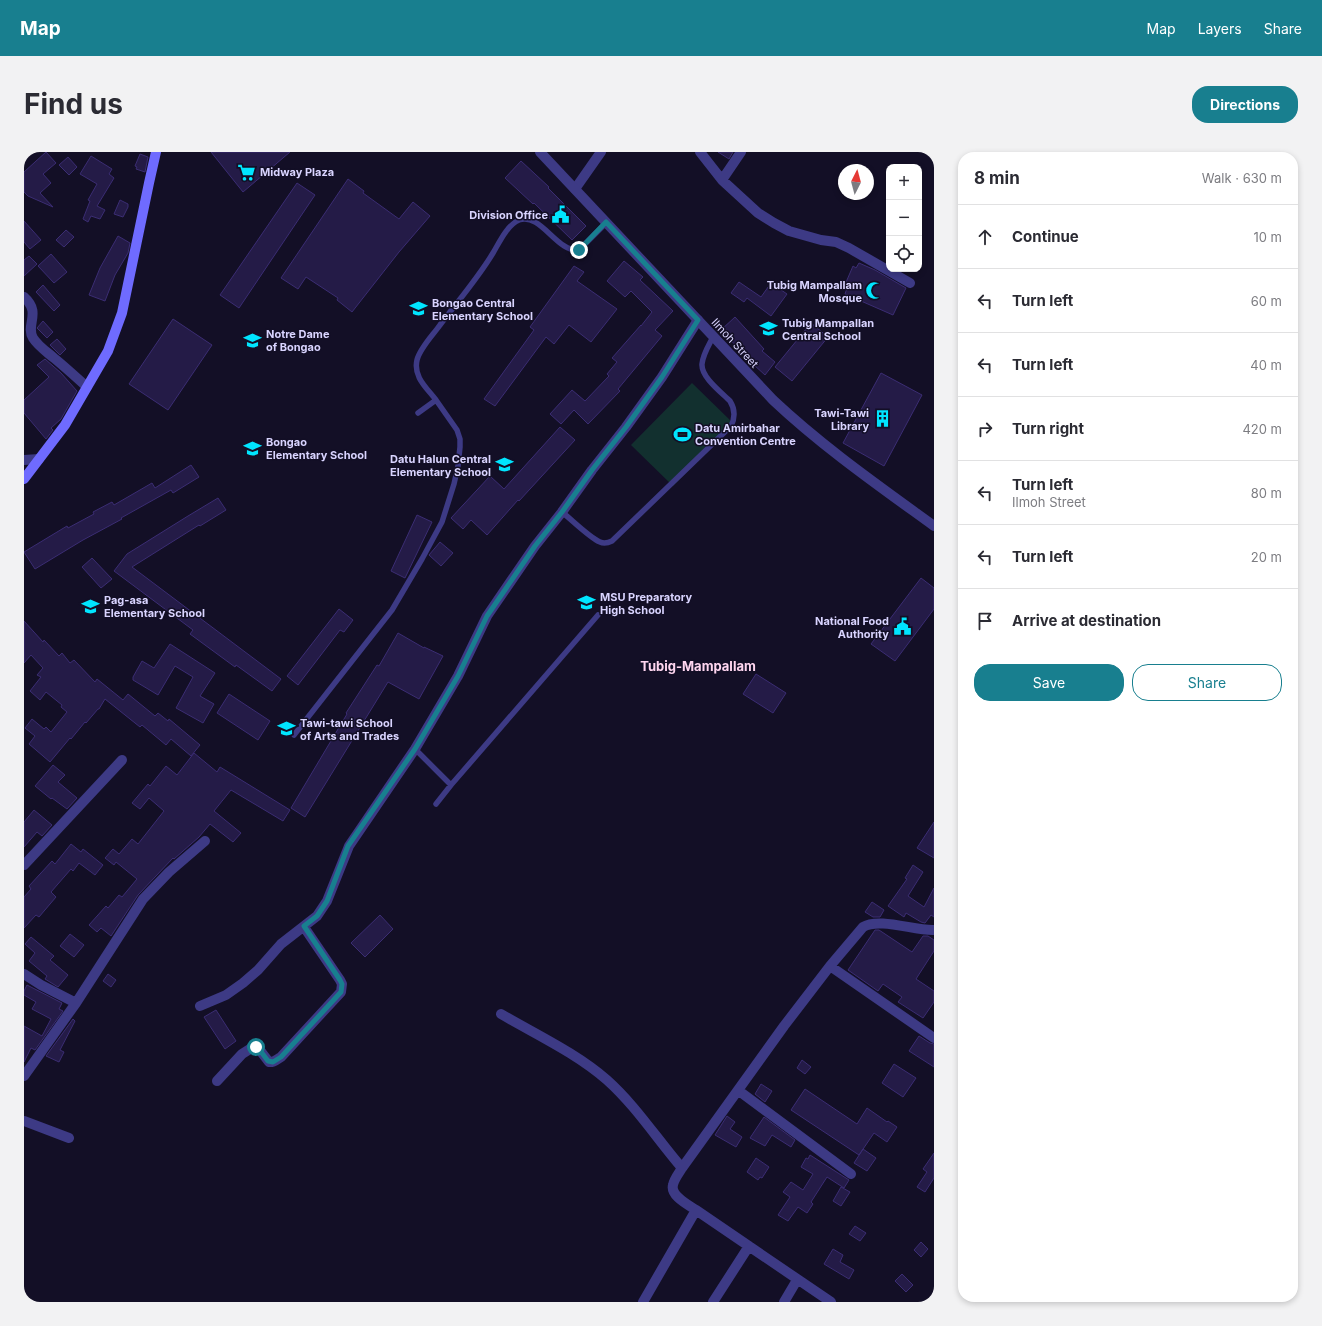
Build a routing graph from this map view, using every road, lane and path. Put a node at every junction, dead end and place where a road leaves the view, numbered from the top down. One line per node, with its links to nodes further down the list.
1 (156, 152): 13 (main road)
2 (540, 152): 7 (street, Ilmoh Street)
3 (601, 152): 7 (street)
4 (700, 152): 6 (street)
5 (741, 152): 6 (street)
6 (722, 180): 9 (street)
7 (575, 189): 8 (street, Ilmoh Street)
8 (606, 222): 11 (street, Ilmoh Street); 14 (lane)
9 (910, 283)
10 (24, 297): 13 (street)
11 (698, 320): 12 (street, Ilmoh Street); 19 (street)
12 (713, 337): 19 (lane); 20 (street, Ilmoh Street)
13 (87, 387): 17 (main road)
14 (436, 400): 15 (lane); 22 (lane)
15 (418, 413)
16 (24, 460): 17 (street)
17 (39, 460): 18 (main road)
18 (24, 479)
19 (562, 512): 23 (street)
20 (934, 526)
21 (598, 615): 25 (lane)
22 (294, 735)
23 (415, 749): 25 (lane); 29 (street)
24 (122, 760): 28 (street)
25 (451, 785): 26 (lane)
26 (436, 804)
27 (205, 840): 33 (street)
28 (24, 865)
29 (304, 926): 34 (street); 38 (street)
30 (934, 930): 31 (street)
31 (830, 966): 36 (street); 39 (street)
32 (24, 974): 33 (street)
33 (76, 1003): 37 (street)
34 (200, 1006)
35 (502, 1014): 42 (street)
36 (934, 1038)
37 (24, 1076)
38 (217, 1081)
39 (738, 1090): 42 (street); 43 (street)
40 (24, 1121): 41 (street)
41 (70, 1138)
42 (682, 1168): 44 (street)
43 (851, 1174)
44 (696, 1210): 45 (street); 47 (street)
45 (749, 1246): 46 (street); 48 (street)
46 (797, 1280): 49 (street); 50 (street)
47 (643, 1302)
48 (713, 1302)
49 (784, 1302)
50 (831, 1302)

